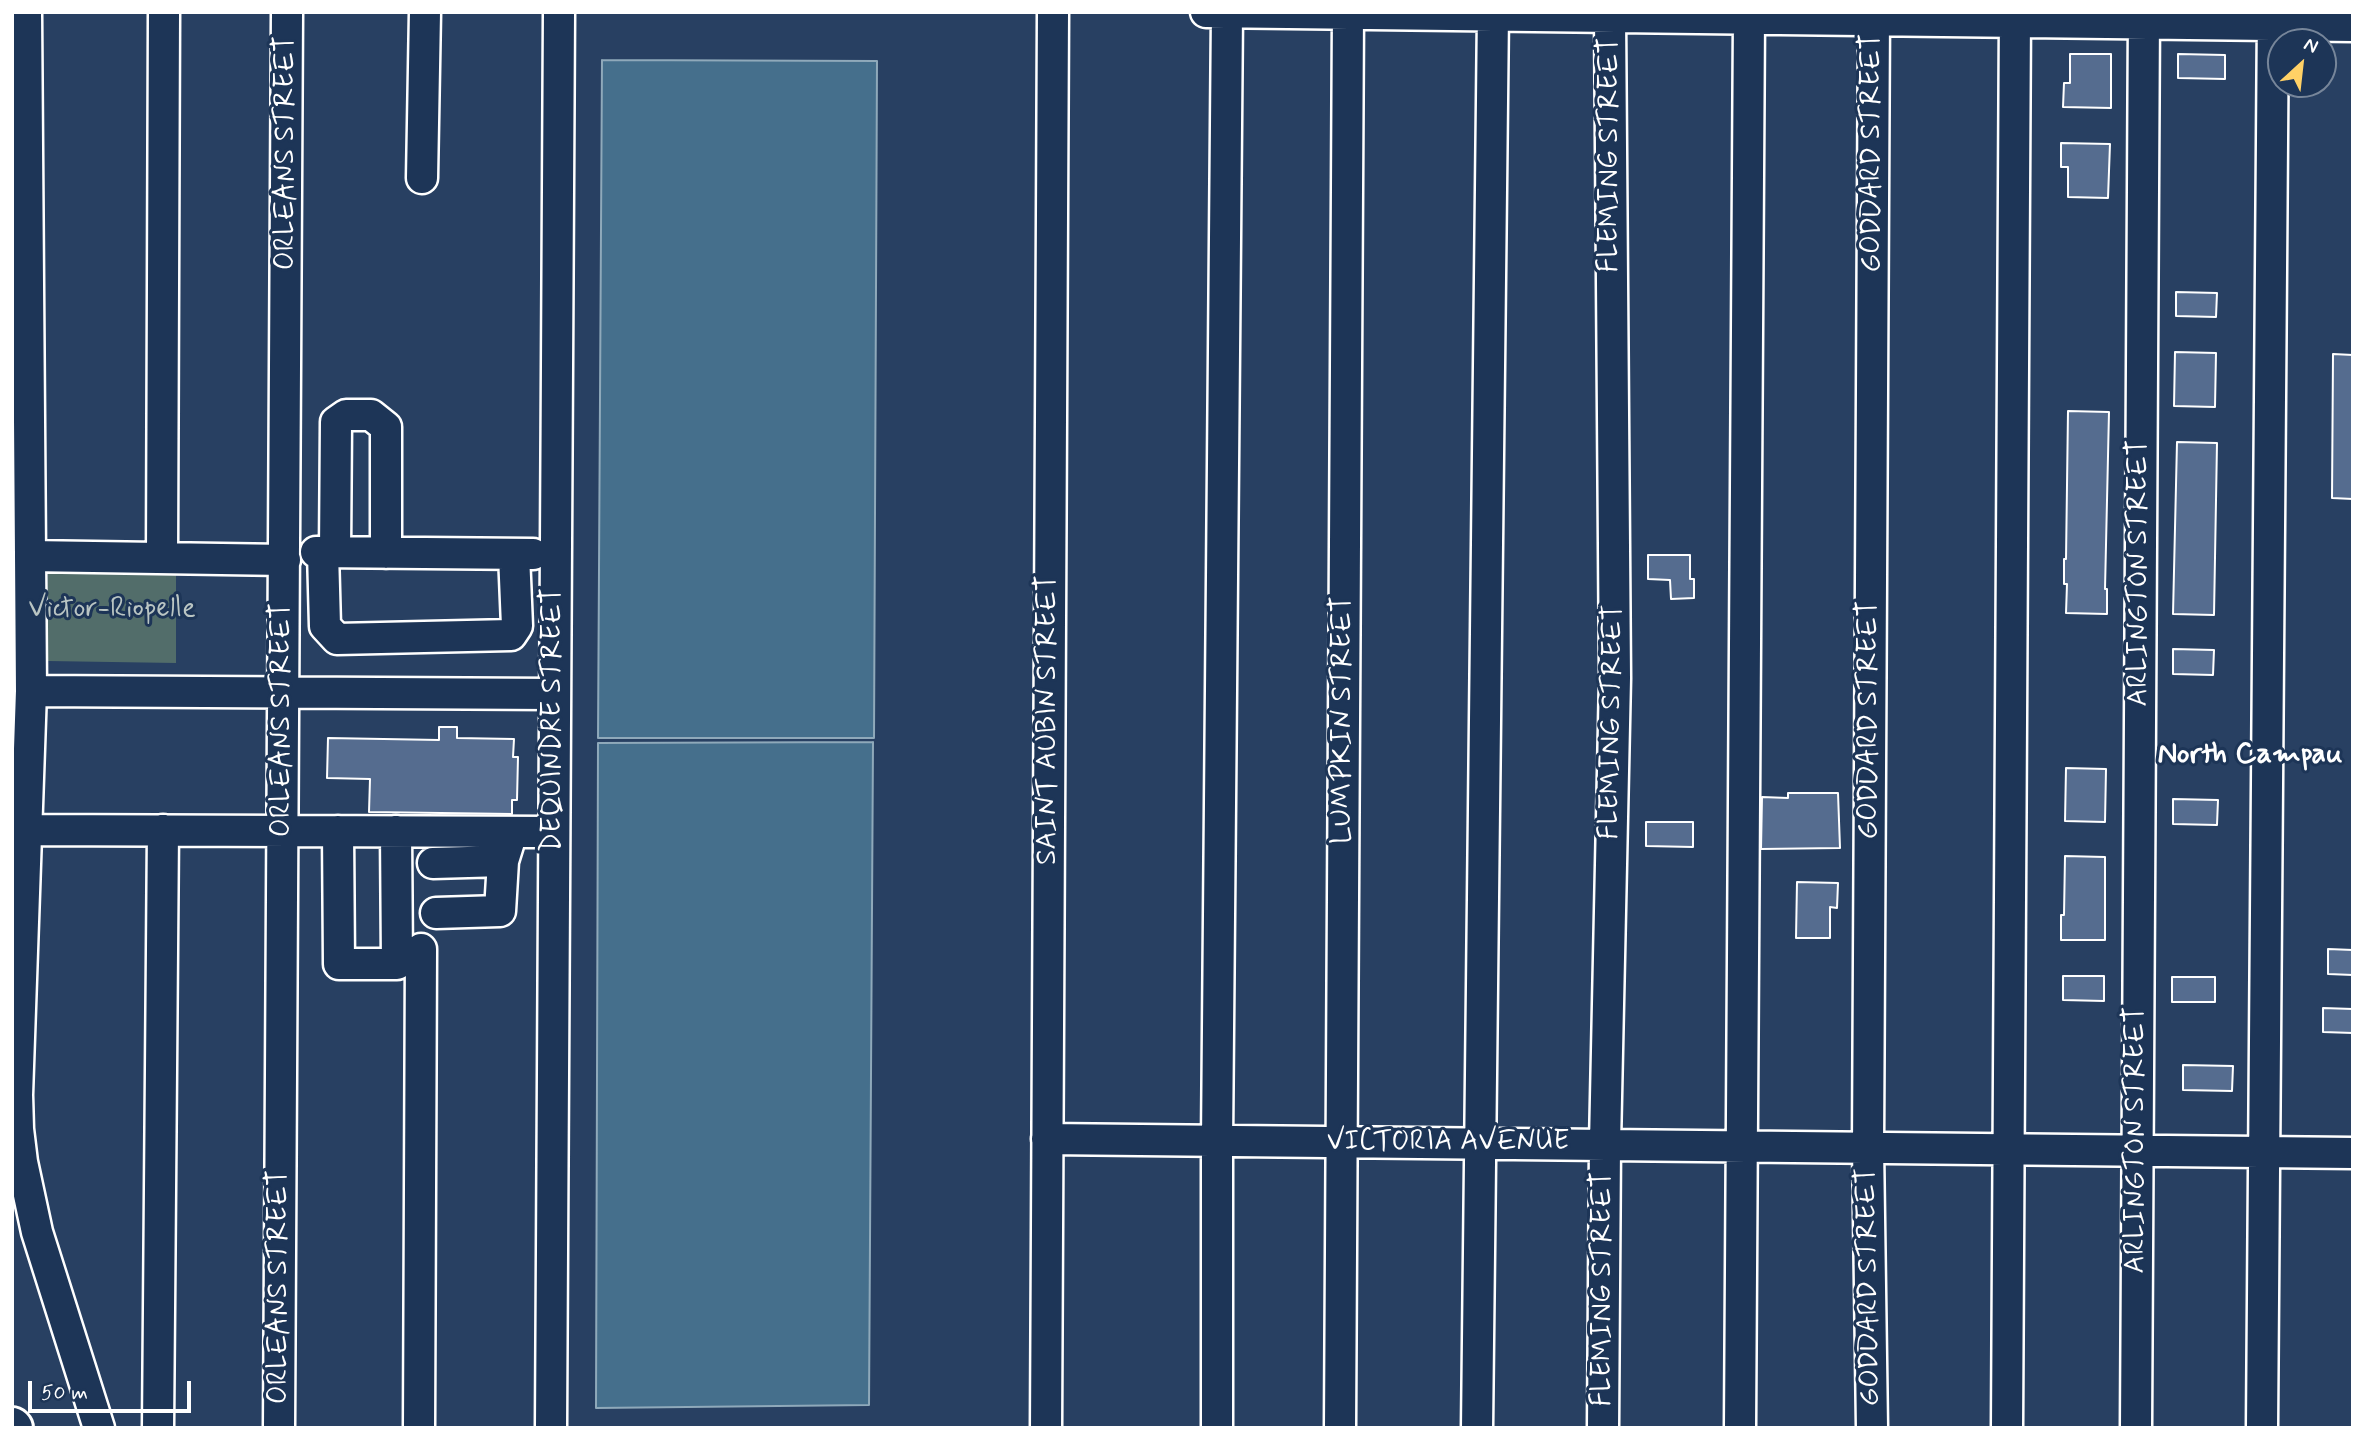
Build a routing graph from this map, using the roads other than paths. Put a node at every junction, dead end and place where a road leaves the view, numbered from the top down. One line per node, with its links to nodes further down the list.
1 (26, 12): 23 (street)
2 (164, 12): 25 (street)
3 (287, 12): 24 (street, ORLEANS STREET)
4 (425, 12): 18 (street)
5 (559, 12): 22 (street, DEQUINDRE STREET)
6 (1053, 12): 40 (street, SAINT AUBIN STREET)
7 (1206, 12): 8 (street)
8 (1227, 12): 9 (street); 41 (street)
9 (1348, 13): 10 (street); 42 (street, LUMPKIN STREET)
10 (1493, 14): 11 (street); 43 (street)
11 (1610, 16): 14 (street); 44 (street, FLEMING STREET)
12 (1874, 16): 13 (street); 14 (street); 46 (street, GODDARD STREET)
13 (2015, 17): 15 (street); 47 (street)
14 (1749, 18): 45 (street)
15 (2144, 18): 16 (street); 48 (street, ARLINGTON STREET)
16 (2273, 19): 17 (street); 49 (street)
17 (2353, 26)
18 (422, 177)
19 (329, 552): 20 (street); 20 (street); 21 (street); 24 (street)
20 (386, 553): 21 (street)
21 (514, 554): 22 (street)
22 (555, 554): 28 (street, DEQUINDRE STREET)
23 (30, 556): 25 (street); 26 (street)
24 (285, 556): 25 (street); 27 (street, ORLEANS STREET)
25 (162, 558)
26 (31, 691): 27 (street); 29 (street)
27 (284, 692): 28 (street); 31 (street, ORLEANS STREET)
28 (554, 694): 35 (street, DEQUINDRE STREET)
29 (26, 830): 30 (street); 51 (street)
30 (163, 830): 31 (street); 52 (street)
31 (283, 831): 32 (street); 53 (street, ORLEANS STREET)
32 (338, 831): 33 (street); 33 (street)
33 (396, 831): 34 (street)
34 (512, 832): 35 (street); 36 (street)
35 (554, 832): 55 (street, DEQUINDRE STREET)
36 (503, 861): 37 (street); 38 (street)
37 (433, 863)
38 (436, 913)
39 (421, 949): 54 (street)
40 (1047, 1139): 41 (street, VICTORIA AVENUE); 56 (street, SAINT AUBIN STREET)
41 (1217, 1141): 42 (street, VICTORIA AVENUE); 57 (street)
42 (1341, 1142): 43 (street, VICTORIA AVENUE); 58 (street, LUMPKIN STREET)
43 (1480, 1143): 44 (street, VICTORIA AVENUE); 59 (street)
44 (1605, 1144): 45 (street, VICTORIA AVENUE); 60 (street, FLEMING STREET)
45 (1740, 1146): 46 (street, VICTORIA AVENUE); 61 (street)
46 (1868, 1147): 47 (street, VICTORIA AVENUE); 62 (street, GODDARD STREET)
47 (2008, 1149): 48 (street, VICTORIA AVENUE); 63 (street)
48 (2136, 1151): 49 (street, VICTORIA AVENUE); 64 (street, ARLINGTON STREET)
49 (2265, 1152): 50 (street, VICTORIA AVENUE); 65 (street)
50 (2353, 1153)
51 (99, 1428)
52 (158, 1428)
53 (279, 1428)
54 (419, 1428)
55 (551, 1428)
56 (1046, 1428)
57 (1217, 1428)
58 (1340, 1428)
59 (1477, 1428)
60 (1603, 1428)
61 (1740, 1428)
62 (1872, 1428)
63 (2007, 1428)
64 (2136, 1428)
65 (2262, 1428)

